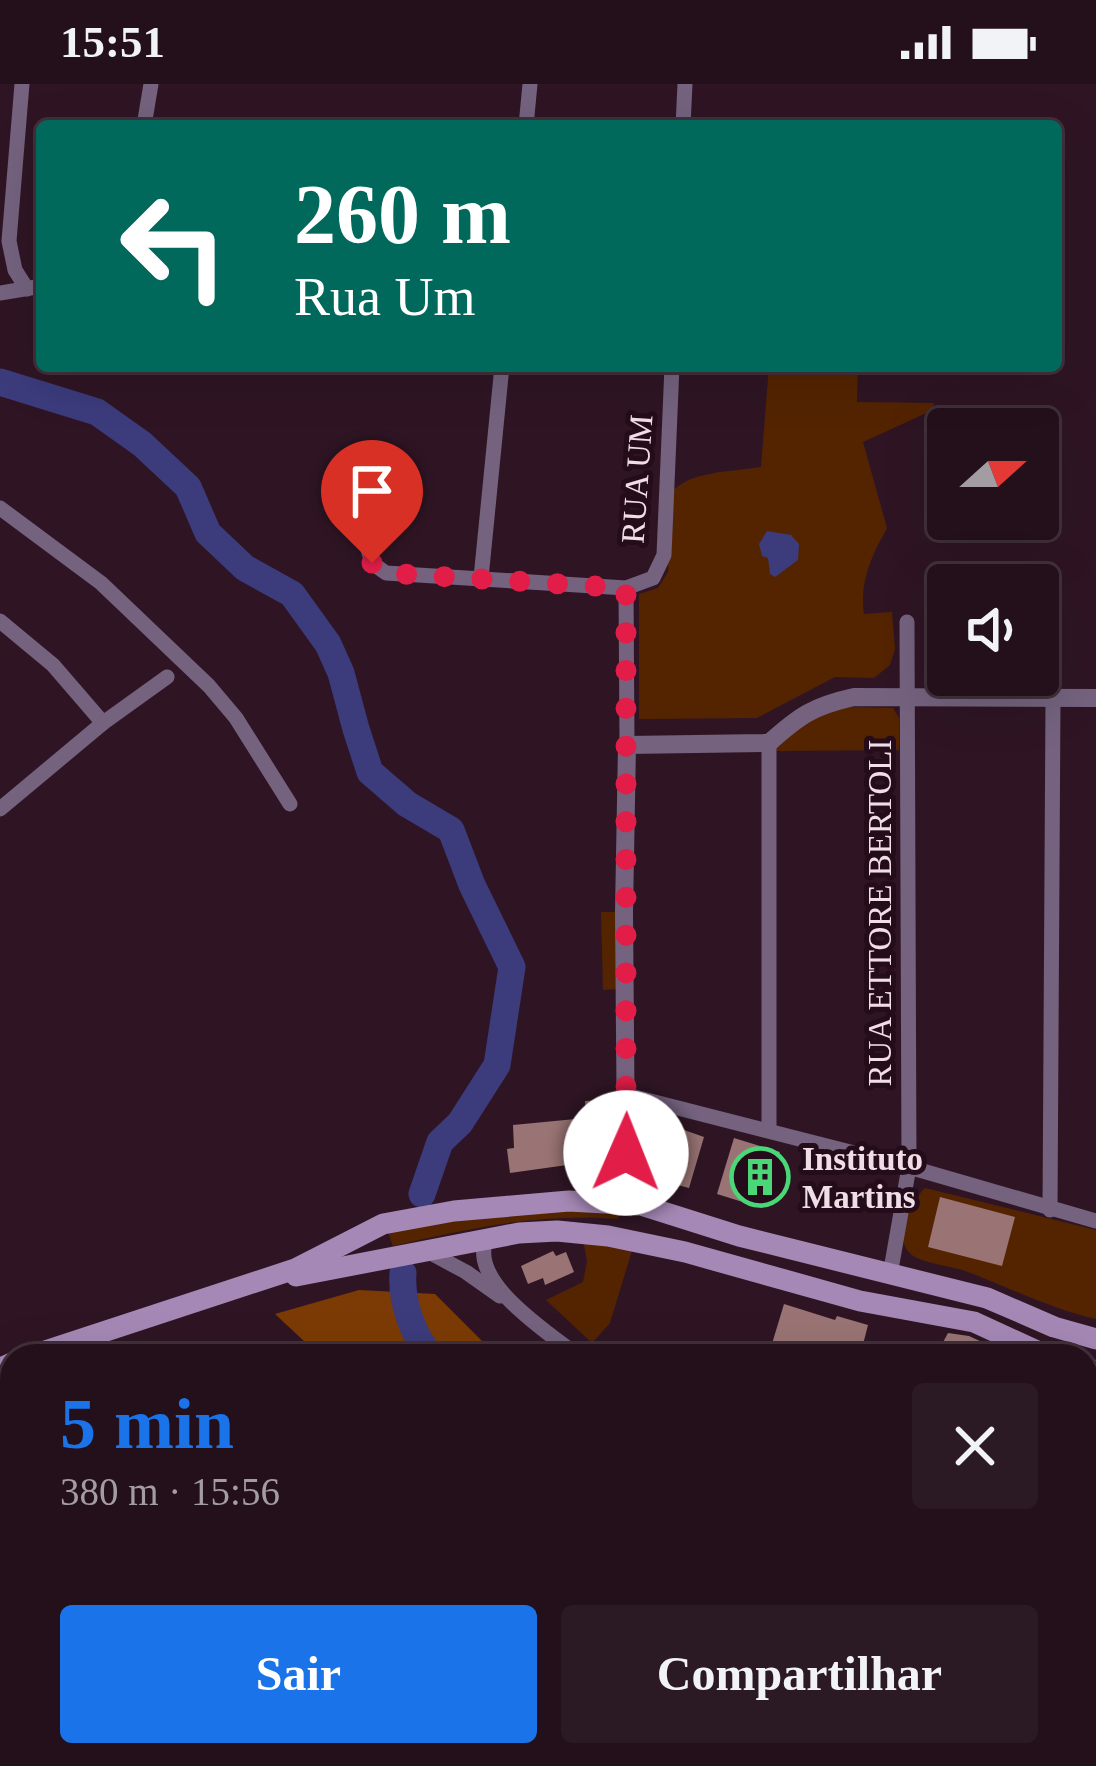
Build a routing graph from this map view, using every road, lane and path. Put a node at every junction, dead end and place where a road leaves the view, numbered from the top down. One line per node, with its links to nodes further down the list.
1 (22, 84): 8 (street)
2 (151, 84): 5 (street)
3 (530, 84): 6 (street)
4 (685, 84): 7 (street)
5 (145, 120)
6 (527, 120)
7 (683, 120)
8 (34, 288): 9 (street)
9 (0, 293)
10 (501, 372): 14 (street)
11 (672, 372): 15 (street, RUA UM)
12 (0, 508): 25 (street)
13 (367, 546): 14 (street, RUA UM)
14 (481, 578): 15 (street, RUA UM)
15 (626, 588): 24 (street)
16 (0, 621): 22 (street)
17 (907, 622): 19 (street, RUA ETTORE BERTOLI)
18 (167, 677): 22 (street)
19 (909, 695): 21 (street); 23 (street); 30 (street, RUA ETTORE BERTOLI)
20 (1096, 698): 21 (street)
21 (1053, 699): 33 (street)
22 (104, 723): 26 (street)
23 (769, 743): 24 (street); 28 (street)
24 (627, 746): 27 (street)
25 (290, 804)
26 (0, 809)
27 (627, 1095): 28 (street); 29 (street)
28 (769, 1130): 30 (street)
29 (626, 1153): 31 (street); 32 (street)
30 (909, 1167): 33 (street); 40 (street, RUA ETTORE BERTOLI)
31 (597, 1202): 32 (main road); 35 (main road)
32 (641, 1205): 36 (main road); 40 (main road)
33 (1050, 1210): 34 (street)
34 (1096, 1221)
35 (383, 1224): 39 (main road); 41 (main road)
36 (608, 1236): 37 (main road); 46 (main road)
37 (487, 1238): 38 (main road); 42 (street)
38 (428, 1251): 39 (main road); 42 (street)
39 (386, 1258): 41 (main road)
40 (890, 1275): 43 (main road)
41 (254, 1284): 44 (main road)
42 (512, 1304): 45 (street)
43 (1096, 1339)
44 (97, 1344)
45 (563, 1344)
46 (1020, 1344)

